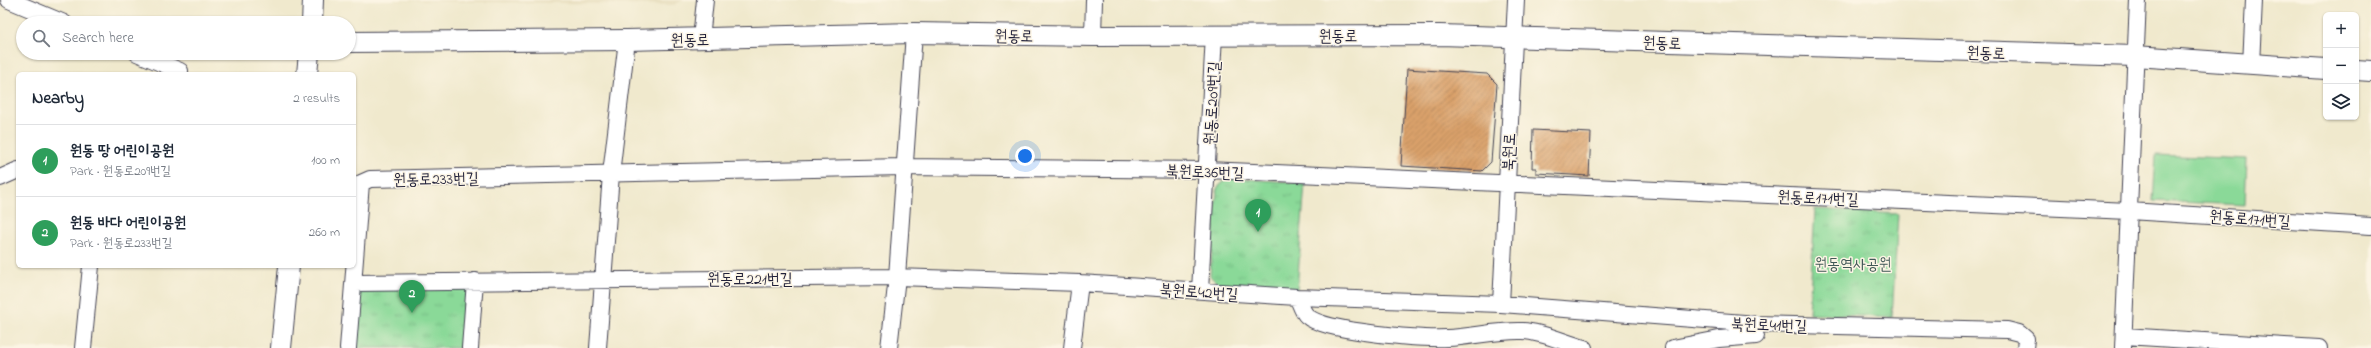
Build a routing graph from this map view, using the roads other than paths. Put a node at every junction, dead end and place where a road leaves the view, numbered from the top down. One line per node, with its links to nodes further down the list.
1 (9, 0): 8 (street)
2 (313, 0): 9 (street)
3 (705, 0): 14 (street)
4 (1094, 0): 12 (street)
5 (1516, 0): 13 (street, 북원로)
6 (2138, 0): 17 (street)
7 (2254, 0): 20 (street)
8 (47, 16)
9 (312, 16)
10 (914, 33): 12 (street, 원동로); 14 (street, 원동로); 26 (street)
11 (1214, 34): 12 (street, 원동로); 13 (street, 원동로); 27 (street, 원동로209번길)
12 (1093, 36)
13 (1514, 38): 17 (street, 원동로); 31 (street, 북원로)
14 (701, 39): 15 (street, 원동로)
15 (627, 40): 16 (street, 원동로); 29 (street)
16 (356, 42)
17 (2135, 56): 20 (street, 원동로); 32 (street)
18 (153, 60): 24 (street)
19 (308, 60): 25 (street)
20 (2251, 65): 21 (street, 원동로)
21 (2323, 69)
22 (2359, 70): 23 (street)
23 (2371, 71)
24 (180, 72)
25 (307, 72)
26 (903, 167): 27 (street, 북원로36번길); 29 (street); 38 (street)
27 (1207, 170): 31 (street, 북원로36번길); 43 (street, 원동로209번길)
28 (16, 171): 30 (street)
29 (611, 174): 34 (street, 원동로233번길); 39 (street)
30 (0, 178)
31 (1507, 184): 32 (street, 원동로171번길); 45 (street, 북원로)
32 (2129, 211): 33 (street, 원동로171번길); 47 (street)
33 (2371, 226)
34 (356, 254)
35 (91, 268): 48 (street)
36 (289, 268): 49 (street)
37 (355, 268): 41 (street, 원동로233번길)
38 (897, 277): 39 (street, 원동로221번길); 42 (street, 북원로42번길); 53 (street)
39 (604, 280): 40 (street); 52 (street)
40 (475, 281): 41 (street); 51 (street)
41 (354, 283): 50 (street, 원동로233번길)
42 (1080, 283): 43 (street, 북원로42번길); 54 (street)
43 (1200, 291): 44 (street, 북원로42번길)
44 (1297, 297): 45 (street, 북원로42번길); 55 (street)
45 (1501, 304): 46 (street, 북원로41번길)
46 (1756, 336): 56 (street); 57 (street, 북원로41번길)
47 (2123, 342): 58 (street)
48 (83, 348)
49 (281, 348)
50 (348, 348)
51 (470, 348)
52 (598, 348)
53 (889, 348)
54 (1072, 348)
55 (1584, 348)
56 (1673, 348)
57 (2026, 348)
58 (2319, 348)

